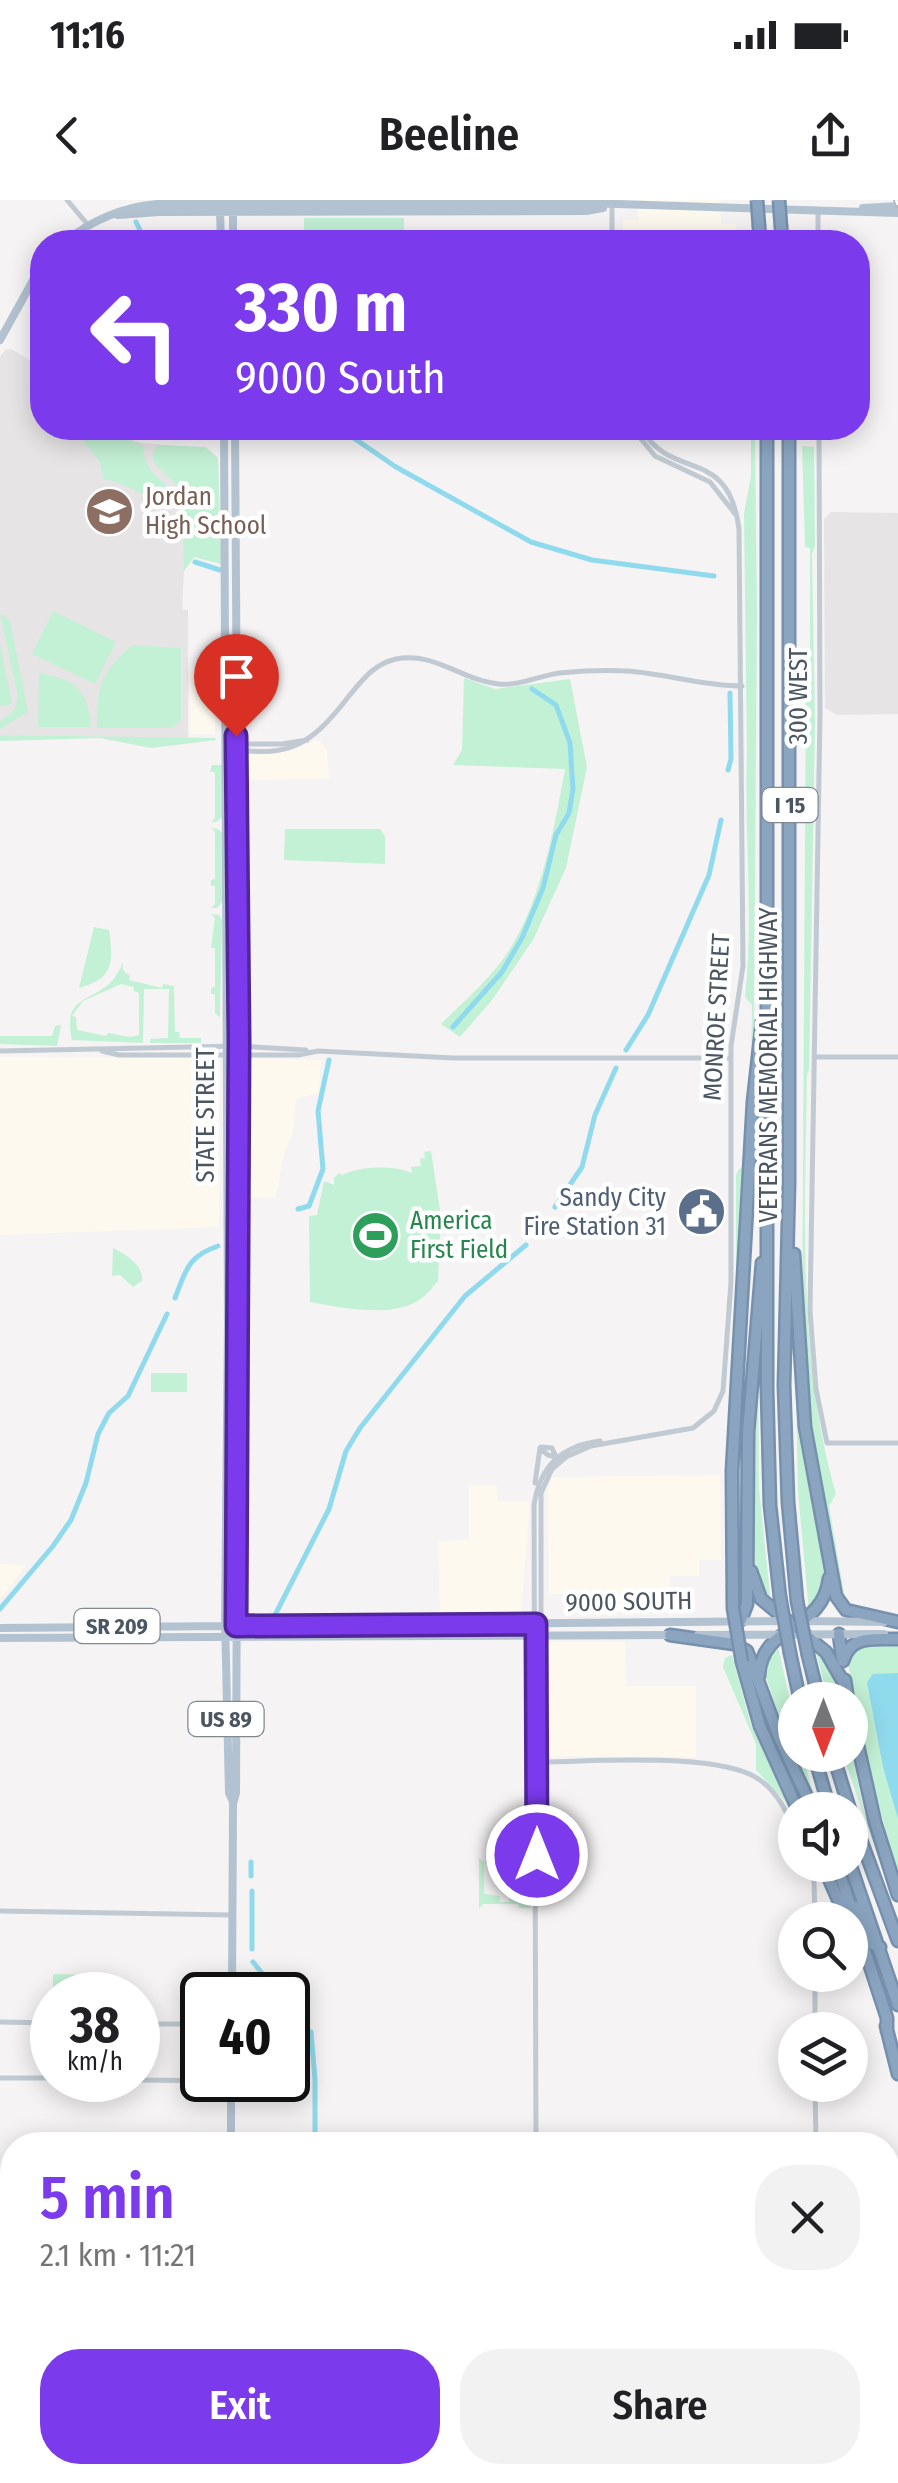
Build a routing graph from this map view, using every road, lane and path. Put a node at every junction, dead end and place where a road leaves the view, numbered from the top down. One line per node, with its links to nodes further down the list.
1 (67, 200): 14 (street)
2 (757, 200): 17 (highway, bridge)
3 (780, 200): 18 (highway, bridge)
4 (463, 201): 5 (main road); 9 (main road)
5 (498, 201): 6 (main road); 12 (main road); 13 (main road)
6 (531, 202): 7 (main road)
7 (612, 203): 10 (main road); 13 (main road); 16 (street)
8 (220, 206): 9 (main road); 14 (main road)
9 (233, 206): 12 (main road)
10 (818, 209): 11 (main road); 19 (street)
11 (898, 209)
12 (481, 212): 13 (main road)
13 (514, 212)
14 (88, 225): 15 (main road)
15 (81, 230)
16 (612, 230)
17 (759, 230)
18 (781, 230)
19 (818, 230)
20 (30, 283): 21 (main road)
21 (0, 340)
22 (224, 440): 30 (main road, STATE STREET / US 89)
23 (234, 440): 31 (main road, STATE STREET / US 89)
24 (642, 440): 29 (street)
25 (650, 440): 29 (street, MONROE STREET)
26 (767, 440): 35 (highway, VETERANS MEMORIAL HIGHWAY / I 15)
27 (789, 440): 42 (highway, VETERANS MEMORIAL HIGHWAY / I 15)
28 (818, 440): 41 (street, 300 WEST)
29 (736, 515): 32 (street, MONROE STREET)
30 (225, 534): 31 (main road); 34 (main road, STATE STREET / US 89)
31 (235, 558): 33 (main road, STATE STREET / US 89)
32 (742, 686): 33 (street); 40 (street, MONROE STREET)
33 (236, 746): 34 (street); 37 (main road, STATE STREET / US 89)
34 (226, 748): 36 (main road, STATE STREET / US 89)
35 (767, 950): 43 (highway, VETERANS MEMORIAL HIGHWAY / I 15); 75 (highway, bridge)
36 (226, 1050): 37 (street); 38 (street); 58 (main road, STATE STREET / US 89)
37 (239, 1050): 40 (street); 54 (main road, STATE STREET / US 89)
38 (0, 1052)
39 (898, 1057): 41 (street)
40 (731, 1058): 44 (street, MONROE STREET)
41 (814, 1058): 45 (street, 300 WEST)
42 (789, 1183): 49 (highway); 70 (highway, VETERANS MEMORIAL HIGHWAY / I 15, bridge)
43 (768, 1202): 50 (highway); 69 (highway, VETERANS MEMORIAL HIGHWAY / I 15, bridge)
44 (613, 1441): 46 (street, MONROE STREET); 47 (street, MONROE STREET)
45 (898, 1443)
46 (556, 1457): 47 (street); 48 (street); 48 (street)
47 (542, 1485): 53 (street)
48 (534, 1505): 53 (street)
49 (824, 1538): 52 (highway); 55 (highway)
50 (748, 1550): 51 (highway); 55 (highway)
51 (741, 1620): 53 (main road, 9000 SOUTH / SR 209); 55 (main road, 9000 SOUTH / SR 209)
52 (898, 1622): 55 (main road, 9000 SOUTH / SR 209)
53 (536, 1624): 54 (main road, 9000 SOUTH / SR 209); 62 (street)
54 (236, 1626): 58 (main road, 9000 SOUTH / SR 209); 64 (main road, STATE STREET / US 89)
55 (797, 1626): 59 (main road, 9000 SOUTH / SR 209); 61 (highway); 71 (highway)
56 (84, 1627): 57 (main road, 9000 SOUTH / SR 209); 58 (main road, 9000 SOUTH / SR 209); 63 (main road)
57 (0, 1628)
58 (225, 1631): 63 (main road, 9000 SOUTH / SR 209); 64 (main road, 9000 SOUTH / SR 209); 78 (main road, STATE STREET / US 89)
59 (839, 1634): 65 (main road, 9000 SOUTH / SR 209); 67 (highway)
60 (670, 1635): 61 (main road, 9000 SOUTH / SR 209); 62 (main road, 9000 SOUTH / SR 209); 68 (highway)
61 (784, 1635): 68 (highway)
62 (536, 1636): 64 (main road, 9000 SOUTH / SR 209); 73 (street)
63 (37, 1637): 66 (main road, 9000 SOUTH / SR 209)
64 (236, 1637): 78 (main road, STATE STREET / US 89)
65 (898, 1637): 67 (highway)
66 (0, 1638)
67 (843, 1662): 72 (highway)
68 (759, 1679): 76 (highway)
69 (796, 1682)
70 (814, 1682)
71 (843, 1682)
72 (845, 1682)
73 (536, 1762): 77 (street); 100 (street)
74 (863, 1772): 83 (highway)
75 (790, 1792)
76 (805, 1792)
77 (778, 1799)
78 (233, 1802): 85 (main road, STATE STREET / US 89)
79 (868, 1859): 86 (highway)
80 (843, 1882): 93 (highway)
81 (845, 1882): 87 (highway)
82 (857, 1882): 87 (highway)
83 (898, 1894)
84 (0, 1912): 85 (street)
85 (232, 1915): 88 (main road, STATE STREET / US 89)
86 (898, 1941)
87 (881, 1948): 90 (highway)
88 (232, 1972)
89 (868, 1976): 93 (highway)
90 (898, 2005)
91 (0, 2022): 92 (street)
92 (30, 2023)
93 (888, 2031): 94 (highway)
94 (898, 2074)
95 (0, 2078): 96 (street)
96 (30, 2078)
97 (232, 2102): 99 (main road)
98 (815, 2102): 101 (street)
99 (231, 2132)
100 (536, 2132)
101 (816, 2132)

